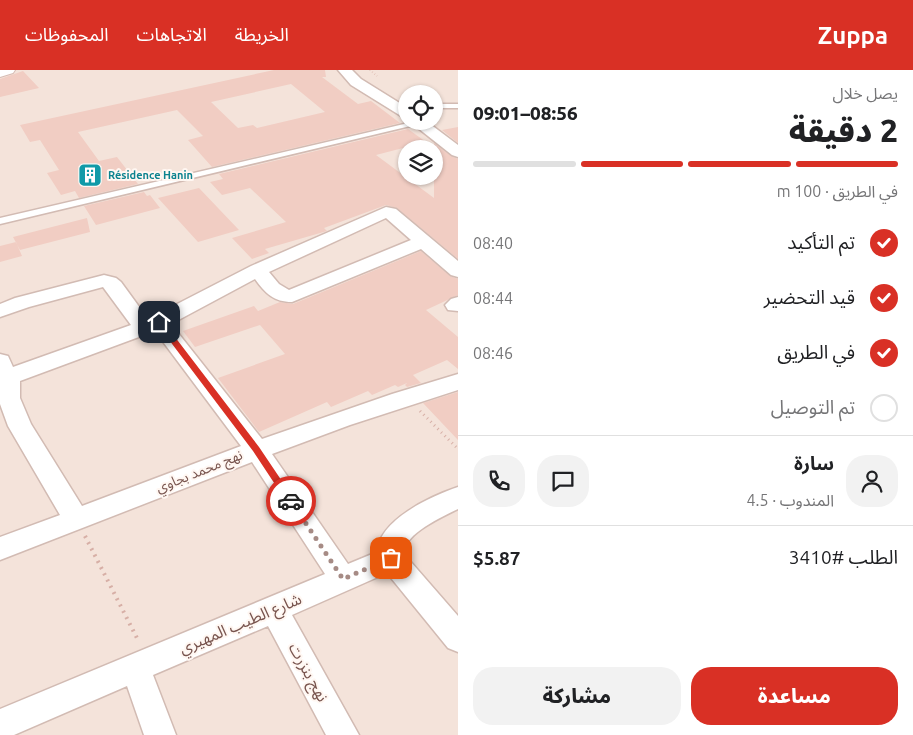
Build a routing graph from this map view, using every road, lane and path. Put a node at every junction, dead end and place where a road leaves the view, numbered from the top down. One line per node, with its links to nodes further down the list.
1 (7, 70): 3 (street)
2 (345, 70): 4 (street)
3 (0, 72)
4 (398, 106)
5 (443, 106): 6 (lane)
6 (458, 106)
7 (398, 127): 10 (lane)
8 (429, 130): 9 (street)
9 (458, 152)
10 (0, 221)
11 (424, 241): 12 (street); 12 (street); 13 (street)
12 (258, 270): 15 (street)
13 (458, 271)
14 (0, 311): 15 (street)
15 (152, 325): 16 (street); 19 (street)
16 (5, 369): 22 (street)
17 (458, 382): 18 (street, نهج محمد بجاوي)
18 (406, 397): 19 (street, نهج محمد بجاوي); 20 (path)
19 (256, 449): 22 (street, نهج محمد بجاوي); 25 (street)
20 (458, 449)
21 (458, 497): 24 (street)
22 (77, 520): 23 (street, نهج محمد بجاوي); 28 (path)
23 (0, 549)
24 (391, 558): 25 (street, شارع الطيب المهيري); 27 (street)
25 (343, 579): 26 (street, شارع الطيب المهيري)
26 (274, 610): 28 (street, شارع الطيب المهيري); 32 (street, نهج بنزرت)
27 (458, 638)
28 (142, 665): 29 (street, شارع الطيب المهيري); 31 (street)
29 (0, 725): 30 (street)
30 (2, 735)
31 (160, 735)
32 (343, 735)

